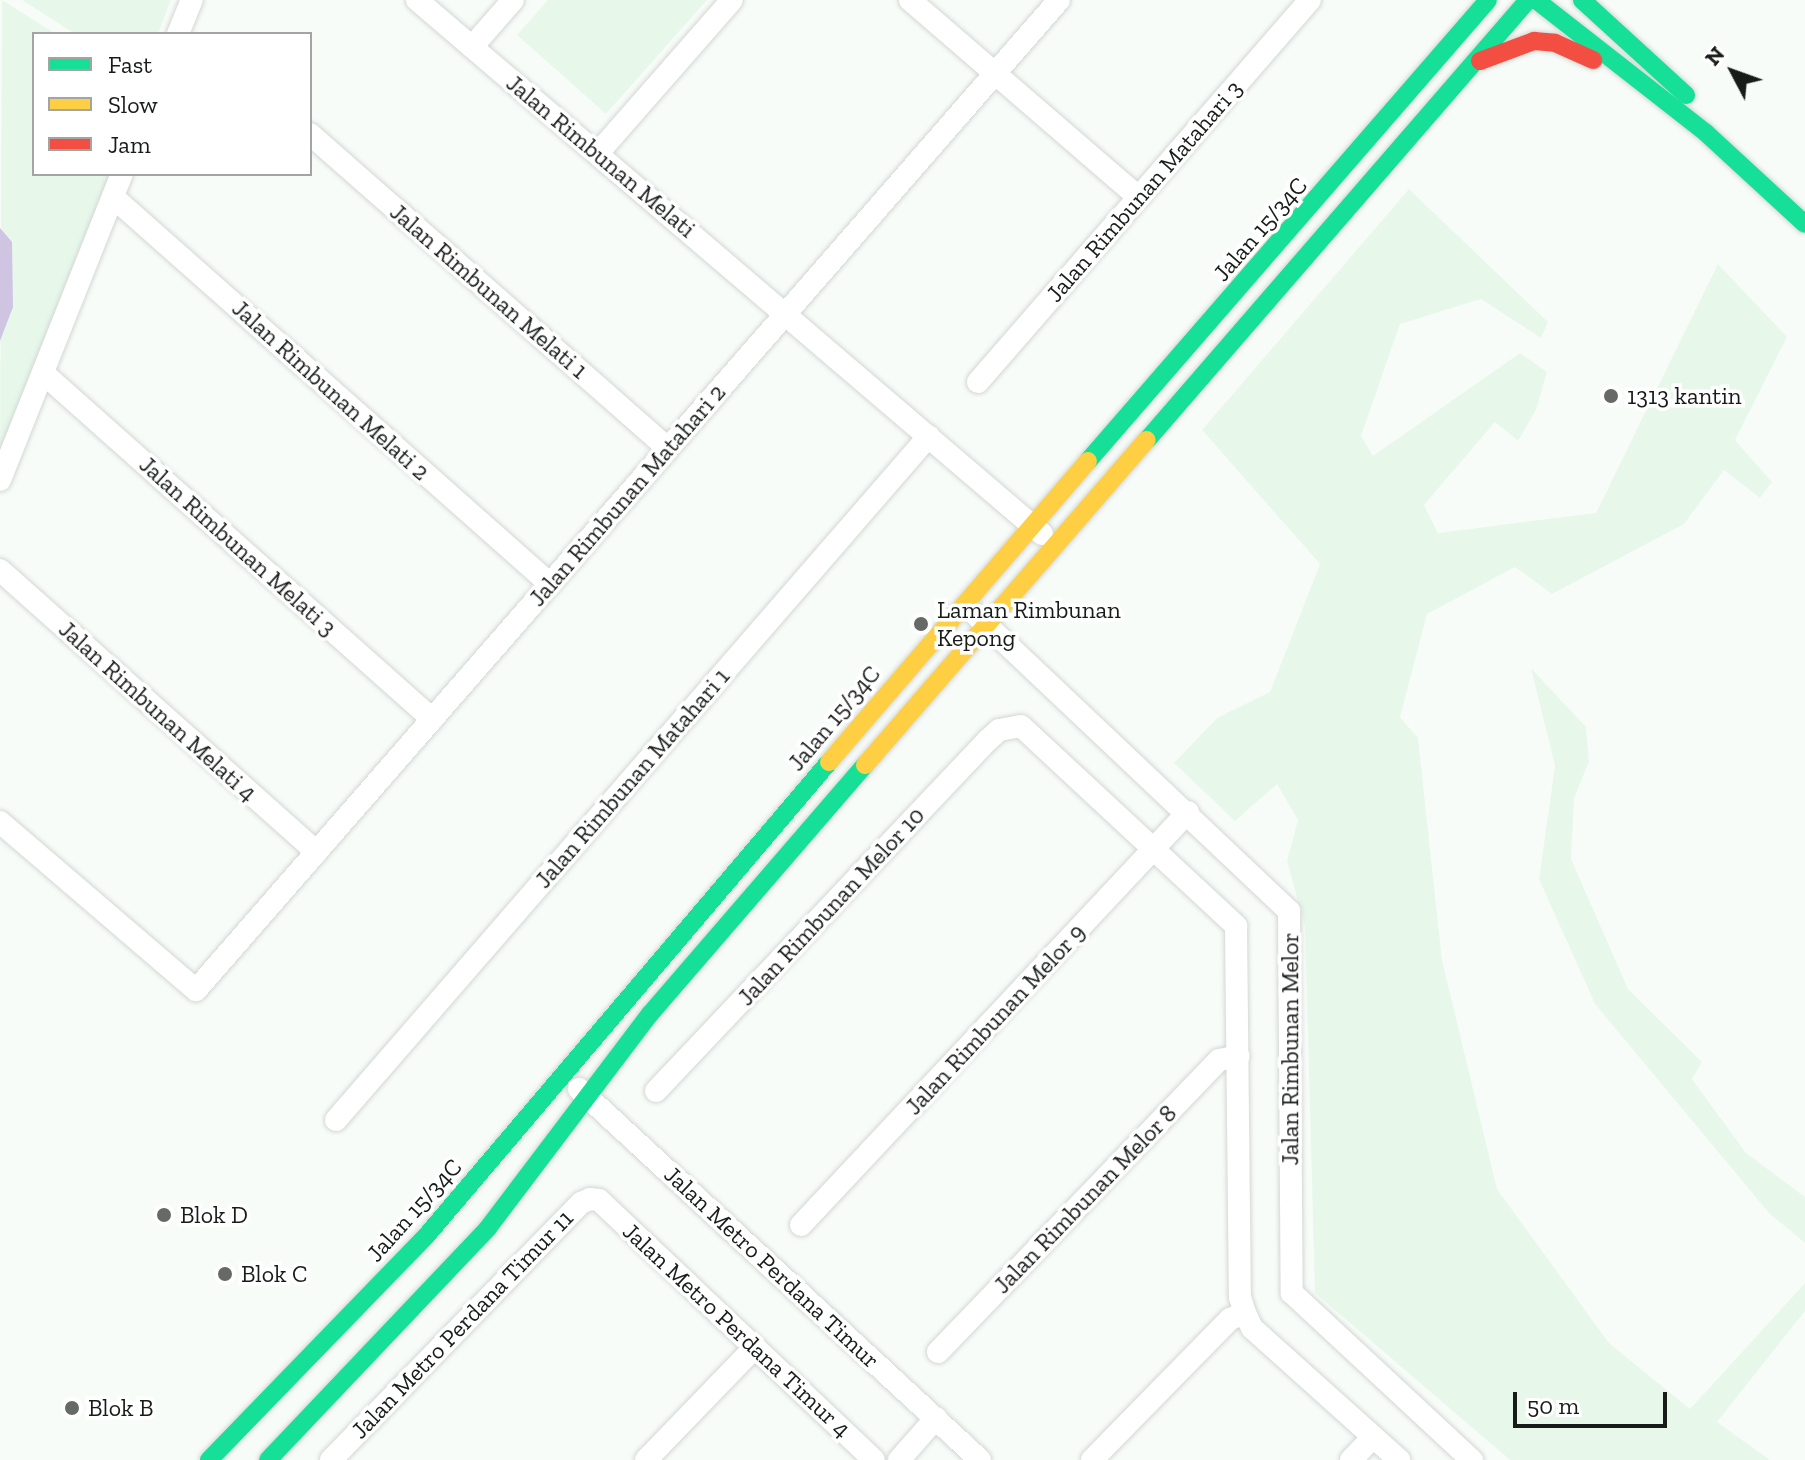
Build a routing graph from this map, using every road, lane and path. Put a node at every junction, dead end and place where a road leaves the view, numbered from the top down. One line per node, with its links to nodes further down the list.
1 (192, 0): 13 (street)
2 (417, 0): 15 (street, Jalan Rimbunan Melati)
3 (513, 0): 15 (street)
4 (732, 0): 20 (street)
5 (910, 0): 17 (street)
6 (1059, 0): 17 (street, Jalan Rimbunan Matahari 2)
7 (1310, 0): 23 (street, Jalan Rimbunan Matahari 3)
8 (1472, 0): 14 (street)
9 (1488, 0): 14 (street, Jalan 15/34C)
10 (1528, 0): 16 (street)
11 (1536, 0): 18 (street)
12 (1582, 0): 24 (street)
13 (186, 30)
14 (1452, 45): 32 (street, Jalan 15/34C)
15 (472, 47): 20 (street, Jalan Rimbunan Melati)
16 (1472, 64): 18 (street); 33 (street)
17 (995, 74): 23 (street); 26 (street, Jalan Rimbunan Matahari 2)
18 (1629, 76): 25 (street)
19 (312, 136): 30 (street, Jalan Rimbunan Melati 1)
20 (598, 153): 26 (street, Jalan Rimbunan Melati)
21 (121, 176): 22 (street)
22 (113, 197): 27 (street); 35 (street, Jalan Rimbunan Melati 2)
23 (1138, 197): 28 (street, Jalan Rimbunan Matahari 3)
24 (1805, 202)
25 (1805, 224)
26 (786, 312): 29 (street, Jalan Rimbunan Melati); 30 (street, Jalan Rimbunan Matahari 2)
27 (43, 373): 31 (street); 38 (street, Jalan Rimbunan Melati 3)
28 (978, 382)
29 (929, 436): 32 (street, Jalan Rimbunan Melati); 47 (street, Jalan Rimbunan Matahari 1)
30 (668, 448): 35 (street, Jalan Rimbunan Matahari 2)
31 (0, 480)
32 (1032, 525): 33 (street, Jalan Rimbunan Melati); 36 (street, Jalan 15/34C)
33 (1055, 545): 37 (street)
34 (0, 570): 42 (street, Jalan Rimbunan Melati 4)
35 (550, 584): 38 (street, Jalan Rimbunan Matahari 2)
36 (964, 603): 37 (street, Jalan Rimbunan Melor); 44 (street, Jalan 15/34C)
37 (986, 625): 39 (street, Jalan Rimbunan Melor); 46 (street)
38 (432, 719): 42 (street, Jalan Rimbunan Matahari 2)
39 (1188, 812): 41 (street, Jalan Rimbunan Melor 9); 65 (street, Jalan Rimbunan Melor)
40 (0, 822): 42 (street, Jalan Rimbunan Matahari 2)
41 (1156, 847): 43 (street); 45 (street, Jalan Rimbunan Melor 10); 49 (street, Jalan Rimbunan Melor 9)
42 (316, 852)
43 (1239, 1056): 50 (street); 52 (street, Jalan Rimbunan Melor 8)
44 (564, 1074): 46 (street, Jalan Metro Perdana Timur); 55 (street, Jalan 15/34C)
45 (656, 1091)
46 (586, 1095): 53 (street, Jalan Metro Perdana Timur); 56 (street)
47 (336, 1120)
48 (599, 1200): 51 (street, Jalan Metro Perdana Timur 4); 57 (street, Jalan Metro Perdana Timur 11)
49 (801, 1225)
50 (1245, 1313): 54 (street); 62 (street)
51 (755, 1347): 58 (street); 59 (street, Jalan Metro Perdana Timur 4)
52 (938, 1352)
53 (936, 1418): 60 (street); 61 (street, Jalan Metro Perdana Timur)
54 (1373, 1437): 63 (street); 64 (street)
55 (209, 1460)
56 (268, 1460)
57 (331, 1460)
58 (646, 1460)
59 (874, 1460)
60 (899, 1460)
61 (980, 1460)
62 (1092, 1460)
63 (1351, 1460)
64 (1399, 1460)
65 (1472, 1460)

